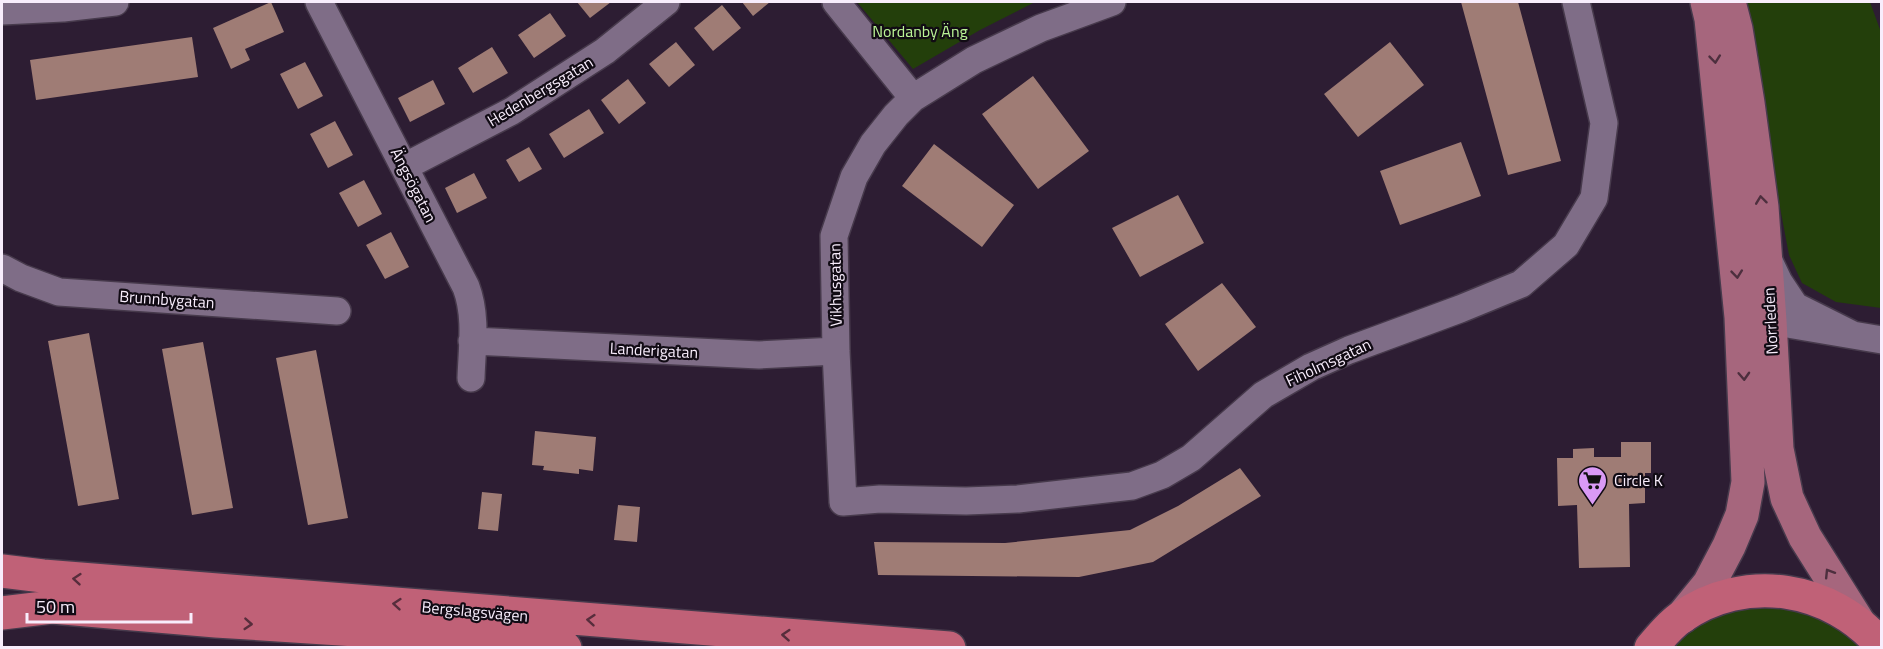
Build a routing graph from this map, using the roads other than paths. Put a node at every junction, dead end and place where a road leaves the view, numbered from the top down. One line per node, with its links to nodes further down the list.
1 (115, 2): 9 (street)
2 (319, 2): 11 (street, Ängsögatan)
3 (666, 2): 11 (street, Hedenbergsgatan)
4 (836, 2): 10 (street)
5 (1112, 2): 10 (street, Vikhusgatan)
6 (1575, 2): 21 (street, Fiholmsgatan)
7 (1707, 2): 15 (main road, Norrleden, one-way to 15)
8 (1729, 2): 12 (main road, Norrleden, one-way to 8)
9 (2, 11)
10 (913, 98): 19 (street, Vikhusgatan)
11 (404, 167): 18 (street, Ängsögatan)
12 (1765, 252): 15 (main road, Norrleden); 16 (street)
13 (2, 268): 14 (street, Brunnbygatan)
14 (337, 311)
15 (1756, 319): 16 (street); 24 (main road, Norrleden, one-way to 24); 25 (main road, Norrleden, one-way to 15)
16 (1853, 335): 17 (street)
17 (1881, 340)
18 (472, 341): 19 (street, Landerigatan); 20 (street, Ängsögatan)
19 (836, 351): 21 (street, Vikhusgatan)
20 (471, 378)
21 (843, 502)
22 (2, 571): 27 (highway, Bergslagsvägen, one-way to 22)
23 (2, 613): 26 (highway, Bergslagsvägen, one-way to 26)
24 (1668, 630): 25 (highway); 28 (highway)
25 (1873, 636)
26 (565, 648)
27 (949, 648)
28 (1633, 648)

